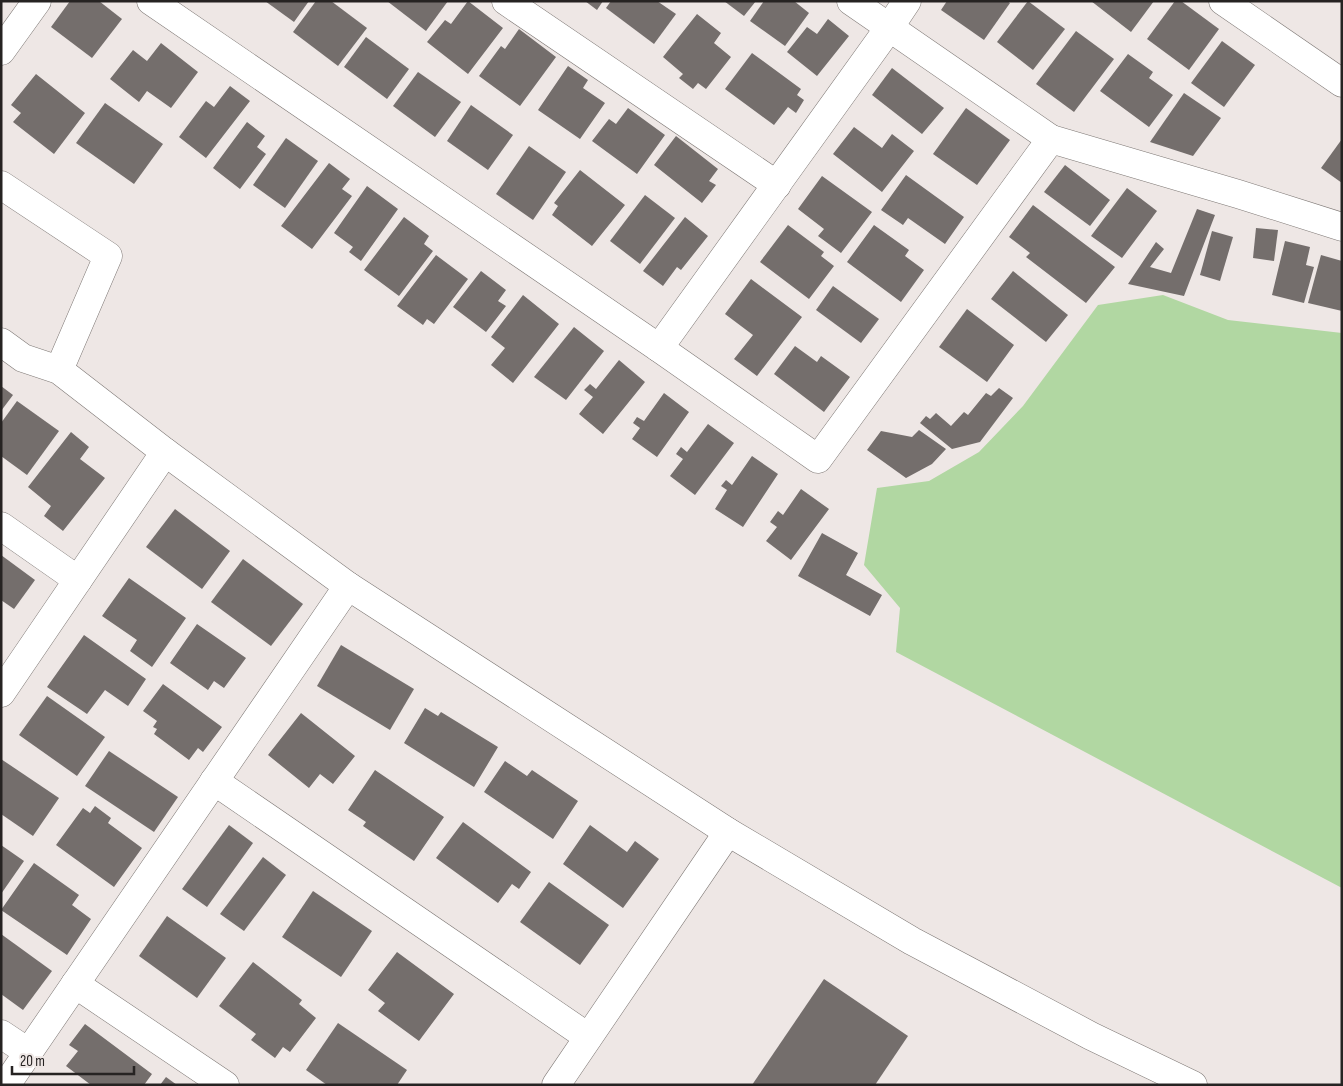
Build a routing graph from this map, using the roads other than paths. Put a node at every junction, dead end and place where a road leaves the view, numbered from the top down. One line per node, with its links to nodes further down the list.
1 (37, 1): 8 (street)
2 (151, 1): 15 (street)
3 (506, 1): 12 (street)
4 (851, 1): 7 (street)
5 (907, 1): 7 (street)
6 (1223, 1): 9 (street)
7 (890, 28): 10 (street); 12 (street)
8 (1, 51)
9 (1342, 83)
10 (1051, 139): 13 (street); 15 (street)
11 (1, 185): 16 (street)
12 (777, 186): 15 (street)
13 (1342, 227)
14 (1, 342): 16 (street)
15 (659, 348)
16 (59, 370): 17 (street)
17 (165, 452): 19 (street); 20 (street)
18 (1, 526): 19 (street)
19 (78, 580): 21 (street)
20 (348, 586): 22 (street); 23 (street)
21 (1, 693)
22 (214, 780): 24 (street); 26 (street)
23 (728, 832): 26 (street); 31 (street)
24 (75, 984): 27 (street); 29 (street)
25 (1, 1034): 27 (street)
26 (588, 1037): 30 (street)
27 (28, 1052): 28 (street)
28 (6, 1085)
29 (225, 1085)
30 (556, 1085)
31 (1193, 1085)

